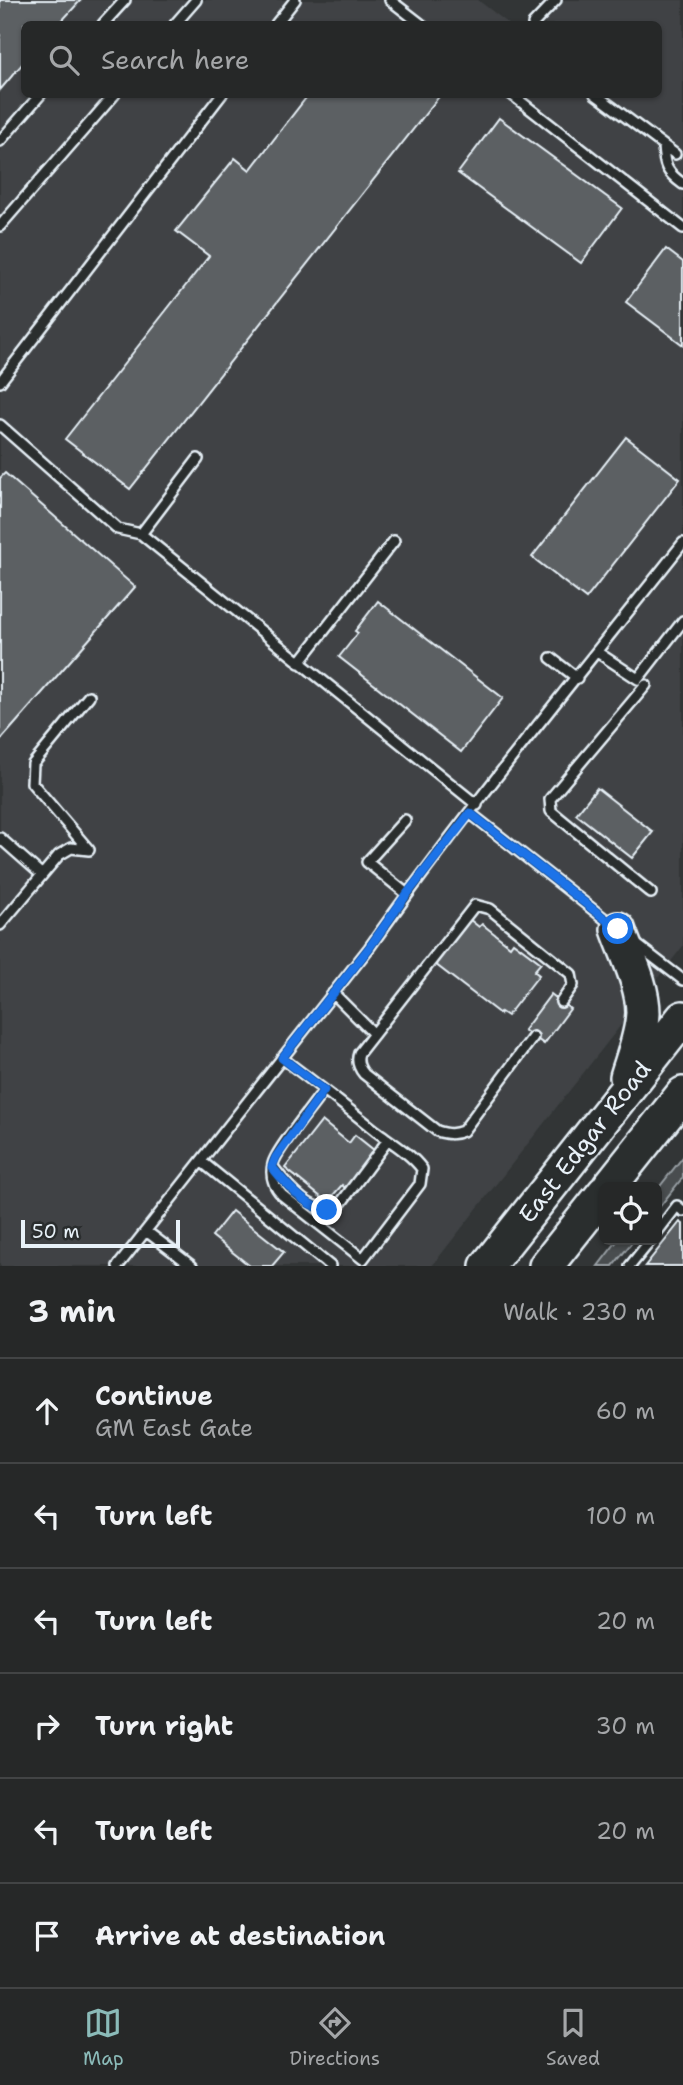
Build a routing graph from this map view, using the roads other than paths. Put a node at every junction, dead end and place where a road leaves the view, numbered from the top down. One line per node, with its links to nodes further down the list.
1 (125, 0): 6 (lane)
2 (196, 0): 7 (lane)
3 (295, 0): 8 (lane)
4 (390, 0): 9 (lane)
5 (556, 0): 10 (lane)
6 (106, 21)
7 (178, 21)
8 (278, 21)
9 (417, 21)
10 (536, 21)
11 (38, 98): 16 (lane)
12 (112, 98): 20 (lane)
13 (219, 98): 22 (lane)
14 (516, 98): 21 (lane)
15 (600, 98): 17 (lane)
16 (0, 141)
17 (663, 145): 18 (lane); 19 (lane)
18 (675, 155)
19 (683, 184)
20 (0, 226)
21 (683, 228)
22 (0, 382)
23 (0, 425): 25 (lane)
24 (198, 459): 25 (lane)
25 (141, 534): 31 (lane)
26 (394, 541): 31 (lane)
27 (683, 543): 29 (lane)
28 (683, 621): 29 (lane)
29 (597, 652): 32 (lane)
30 (551, 659): 32 (lane)
31 (299, 663): 35 (lane)
32 (577, 678): 35 (lane)
33 (646, 685): 40 (lane)
34 (89, 696): 39 (lane)
35 (477, 805): 36 (lane)
36 (470, 813): 41 (lane); 43 (lane)
37 (405, 820): 41 (lane)
38 (0, 838): 39 (lane)
39 (42, 875): 42 (lane)
40 (651, 893)
41 (407, 894): 45 (lane)
42 (0, 925)
43 (618, 929): 44 (lane); 52 (highway)
44 (683, 980)
45 (333, 993): 48 (lane); 50 (lane)
46 (561, 1002): 48 (lane)
47 (683, 1018): 52 (highway, East Edgar Road)
48 (374, 1034): 49 (lane)
49 (533, 1037)
50 (282, 1058): 51 (lane); 55 (lane)
51 (324, 1090): 54 (lane); 56 (lane)
52 (620, 1096): 67 (highway, East Edgar Road)
53 (681, 1098): 57 (highway, East Edgar Road)
54 (388, 1140): 56 (lane); 56 (lane)
55 (201, 1161): 61 (lane); 66 (lane)
56 (272, 1167)
57 (613, 1182)
58 (599, 1200): 68 (highway, East Edgar Road)
59 (683, 1211): 60 (lane)
60 (662, 1226)
61 (146, 1231): 64 (lane); 65 (lane)
62 (652, 1245): 63 (lane)
63 (635, 1264)
64 (118, 1266)
65 (192, 1266)
66 (330, 1266)
67 (487, 1266)
68 (546, 1266)

